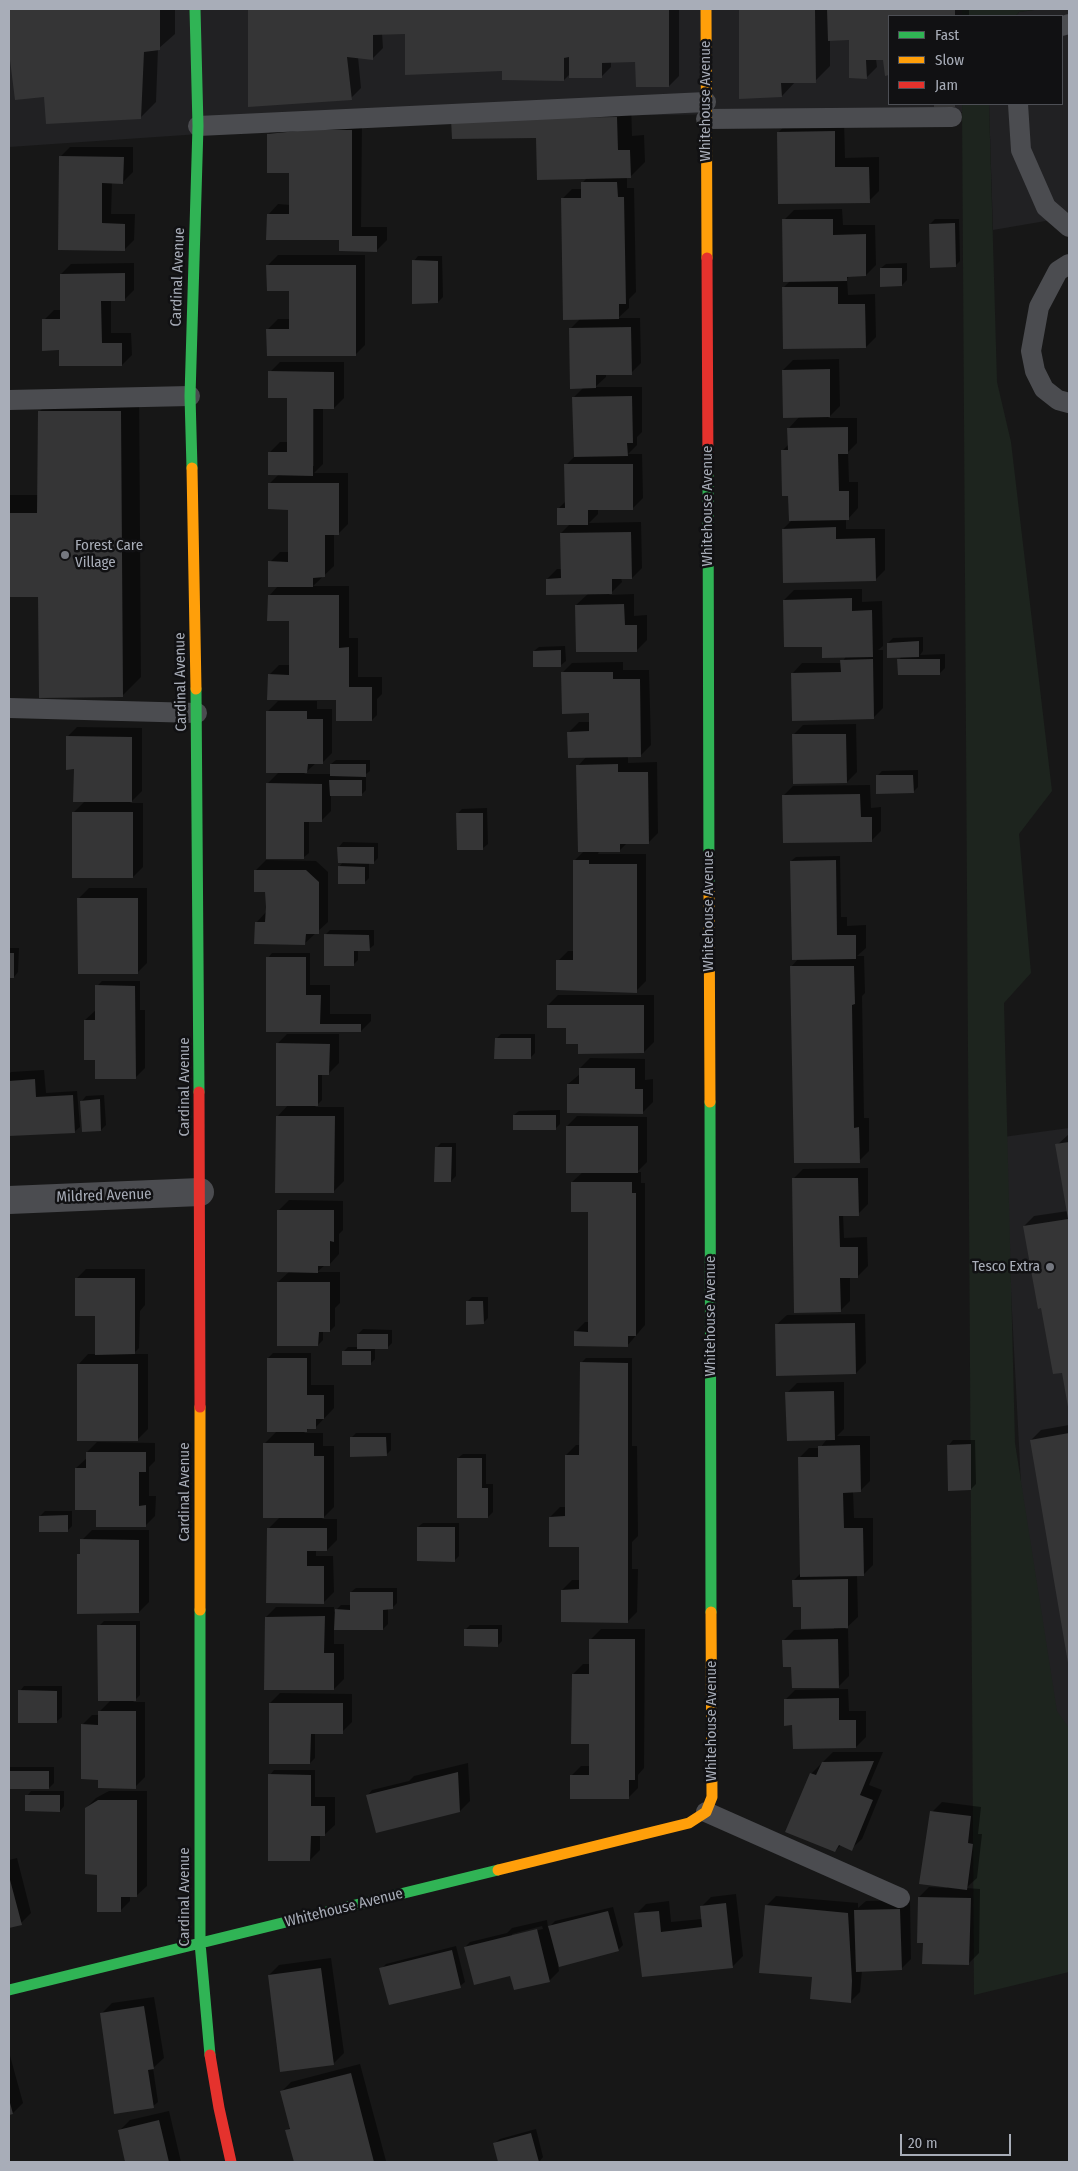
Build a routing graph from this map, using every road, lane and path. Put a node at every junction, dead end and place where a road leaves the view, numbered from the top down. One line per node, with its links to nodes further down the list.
1 (195, 9): 6 (street, Cardinal Avenue)
2 (706, 9): 4 (street, Whitehouse Avenue)
3 (1018, 105): 7 (lane)
4 (706, 111): 5 (lane); 6 (lane); 16 (street, Whitehouse Avenue)
5 (952, 118)
6 (198, 126): 9 (street, Cardinal Avenue)
7 (1069, 227)
8 (1069, 264): 11 (lane)
9 (190, 396): 10 (lane); 13 (street, Cardinal Avenue)
10 (9, 400)
11 (1069, 403)
12 (9, 708): 13 (lane)
13 (197, 713): 14 (street, Cardinal Avenue)
14 (200, 1192): 15 (street, Mildred Avenue); 18 (street, Cardinal Avenue)
15 (9, 1200)
16 (706, 1812): 17 (lane); 18 (street, Whitehouse Avenue)
17 (900, 1898)
18 (200, 1943): 19 (street, Whitehouse Avenue); 20 (street, Cardinal Avenue)
19 (9, 1990)
20 (231, 2162)

